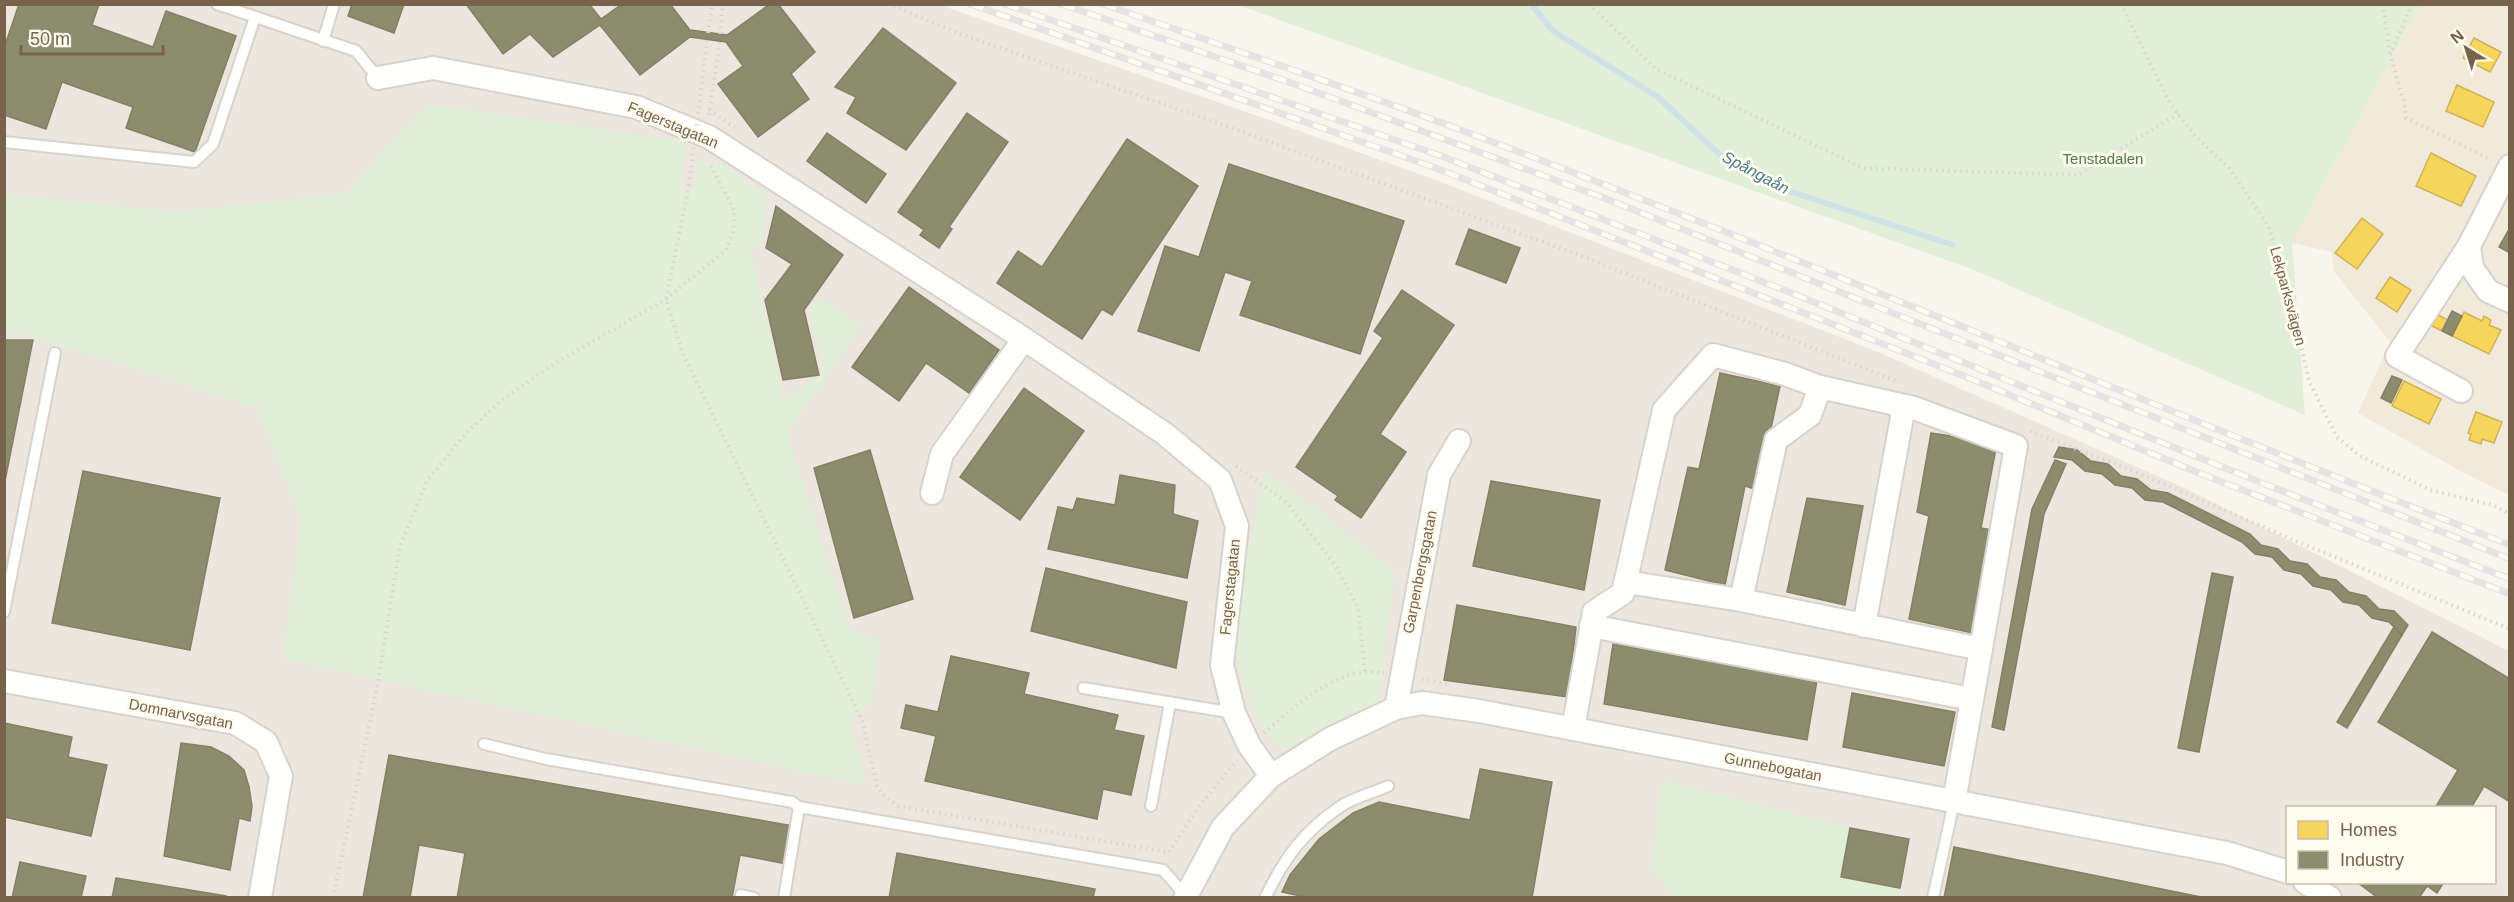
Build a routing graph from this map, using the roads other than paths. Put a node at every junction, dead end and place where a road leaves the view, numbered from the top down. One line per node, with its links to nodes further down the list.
1 (218, 4): 3 (lane, Fagerstagatan)
2 (334, 4): 4 (lane)
3 (255, 17): 4 (lane, Fagerstagatan); 6 (lane)
4 (323, 40): 5 (lane, Fagerstagatan)
5 (378, 78): 10 (street, Fagerstagatan)
6 (4, 142)
7 (2509, 167): 8 (street)
8 (2469, 246): 9 (street); 13 (street)
9 (2510, 301)
10 (1024, 339): 16 (street); 28 (street, Fagerstagatan)
11 (55, 353): 19 (lane)
12 (1820, 387): 14 (street); 17 (street); 18 (street)
13 (2461, 391)
14 (1904, 395): 21 (street); 22 (street)
15 (1460, 441): 27 (street, Garpenbergsgatan)
16 (932, 493)
17 (1626, 582): 18 (street); 20 (street)
18 (1741, 600): 21 (street)
19 (4, 612)
20 (1591, 626): 25 (street); 29 (street)
21 (1864, 626): 22 (street)
22 (1981, 649): 25 (street)
23 (4, 681): 37 (street, Domnarvsgatan)
24 (1083, 688): 26 (lane)
25 (1972, 699): 33 (street)
26 (1170, 703): 28 (lane); 34 (lane)
27 (1395, 708): 29 (street, Gunnebogatan); 31 (street, Gunnebogatan)
28 (1234, 714): 31 (street, Fagerstagatan)
29 (1572, 729): 33 (street, Gunnebogatan)
30 (484, 744): 35 (lane)
31 (1271, 776): 41 (street)
32 (1388, 786): 42 (lane)
33 (1954, 801): 36 (street, Gunnebogatan); 43 (lane)
34 (1151, 806)
35 (799, 807): 40 (lane); 41 (lane)
36 (2286, 871)
37 (260, 897)
38 (741, 897): 39 (lane)
39 (754, 897)
40 (784, 897)
41 (1188, 897)
42 (1265, 897)
43 (1933, 897)

